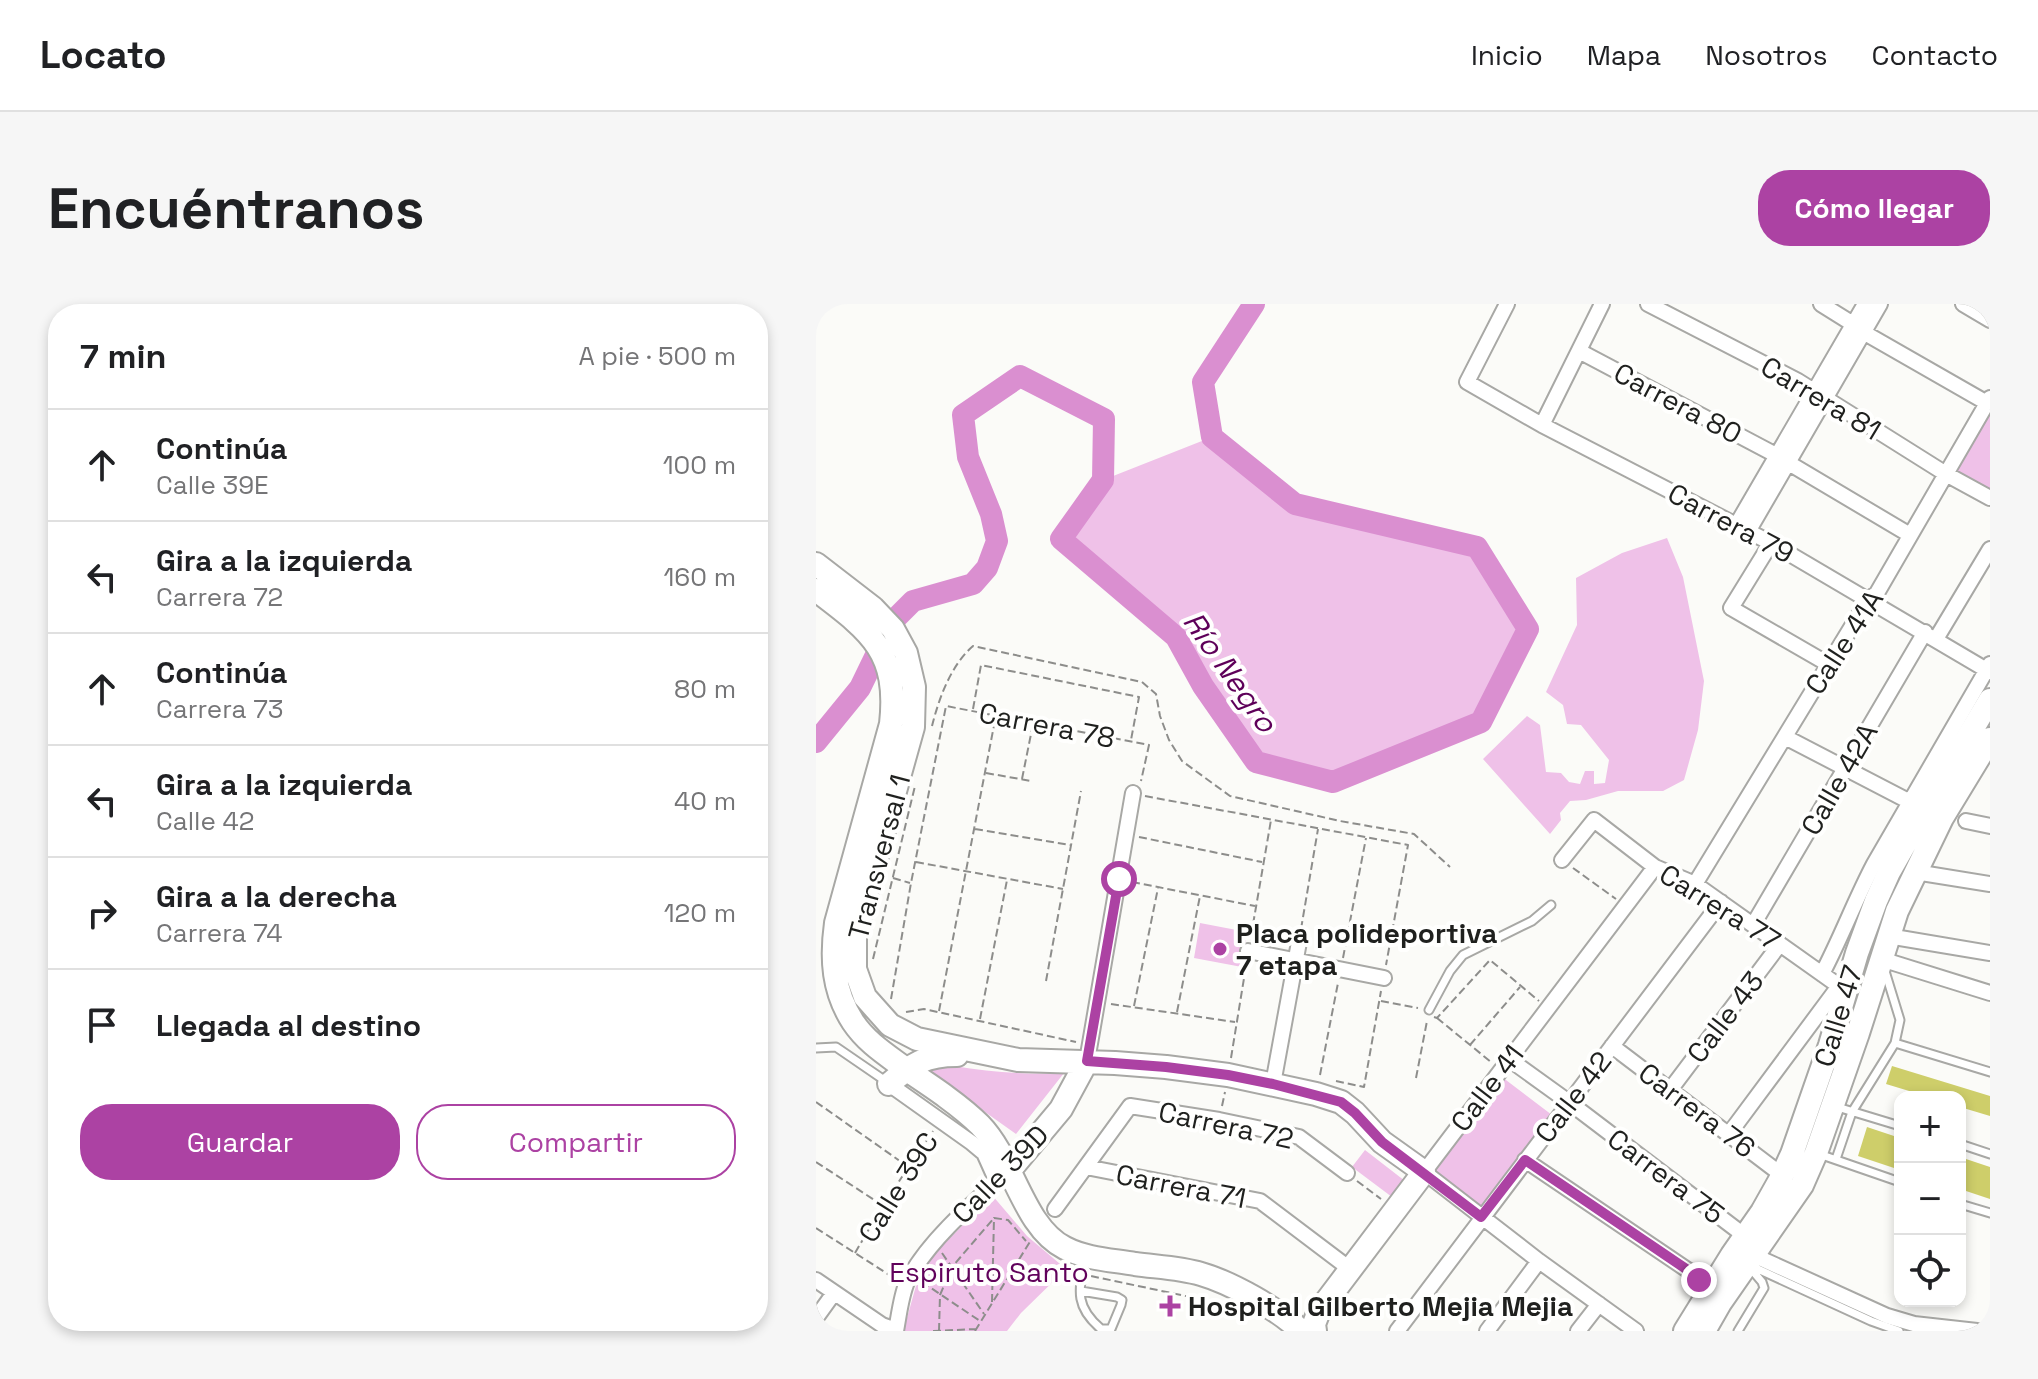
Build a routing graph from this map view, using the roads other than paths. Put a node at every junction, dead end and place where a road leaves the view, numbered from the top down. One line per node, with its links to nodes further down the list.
1 (1507, 304): 13 (street, Carrera 79)
2 (1602, 304): 10 (street)
3 (1648, 304): 11 (street, Carrera 81)
4 (1821, 304): 9 (street)
5 (1865, 304): 9 (street)
6 (1880, 304): 9 (street)
7 (1963, 304): 8 (street)
8 (1990, 320)
9 (1858, 328): 11 (street); 12 (street)
10 (1579, 351): 13 (street); 14 (street, Carrera 80)
11 (1819, 395): 14 (street); 15 (street, Carrera 81)
12 (1989, 400): 15 (street, Calle 41A)
13 (1542, 425): 17 (street, Carrera 79)
14 (1782, 459): 17 (street); 18 (street, Carrera 80)
15 (1946, 474): 16 (street, Carrera 81); 18 (street, Calle 41A)
16 (1990, 498)
17 (1743, 527): 19 (street, Carrera 79)
18 (1910, 535): 23 (street, Calle 41A)
19 (1771, 543): 23 (street, Carrera 79); 26 (street)
20 (1990, 549): 25 (street, Calle 42A)
21 (816, 564): 24 (street, Transversal 1)
22 (816, 590): 24 (street, Transversal 1)
23 (1868, 600): 25 (street, Carrera 79); 26 (street, Calle 41A)
24 (866, 615): 29 (street, Transversal 1)
25 (1930, 636): 27 (street, Carrera 79); 32 (street, Calle 42A)
26 (1828, 664): 30 (street, Calle 41A)
27 (1989, 668): 34 (street, Calle 47)
28 (1990, 700): 34 (street, Calle 47)
29 (911, 728): 61 (street, Transversal 1); 64 (street, Transversal 1)
30 (1785, 737): 32 (street); 40 (street, Calle 41A)
31 (1990, 739): 39 (street, Calle 47)
32 (1845, 769): 34 (street); 44 (street, Calle 42A)
33 (1136, 794): 60 (street)
34 (1917, 806): 52 (street, Calle 47); 54 (street, Calle 47)
35 (1966, 821): 36 (street)
36 (1990, 826)
37 (1562, 860): 38 (street, Carrera 77)
38 (1655, 867): 40 (street, Carrera 77); 62 (street, Calle 41)
39 (1915, 872): 41 (street); 45 (street, Calle 47)
40 (1695, 884): 42 (street, Carrera 77)
41 (1990, 884)
42 (1721, 902): 44 (street, Carrera 77); 58 (street, Calle 42)
43 (1551, 905): 56 (lane)
44 (1753, 925): 47 (street, Carrera 77)
45 (1888, 936): 49 (street); 50 (street, Calle 47)
46 (1299, 942): 51 (street)
47 (1780, 944): 52 (street, Carrera 77); 66 (street, Calle 43)
48 (1248, 951): 51 (street)
49 (1990, 953)
50 (1881, 959): 55 (street); 57 (lane); 68 (street, Calle 47)
51 (1296, 960): 53 (street); 65 (street)
52 (1822, 974): 54 (street, Carrera 77)
53 (1384, 978)
54 (1844, 987): 70 (street); 79 (street, Calle 47)
55 (1990, 993)
56 (1429, 1010)
57 (1895, 1043): 63 (lane); 68 (lane)
58 (1612, 1046): 66 (street, Carrera 76); 67 (street, Calle 42)
59 (816, 1048): 64 (lane)
60 (1088, 1053): 61 (street, Transversal 1); 65 (street, Carrera 72); 80 (street, Calle 39D)
61 (990, 1055): 64 (street)
62 (1505, 1065): 67 (street, Carrera 75); 77 (street, Calle 41)
63 (1990, 1072)
64 (898, 1076): 80 (street); 80 (street, Transversal 1)
65 (1273, 1084): 74 (street, Carrera 72)
66 (1670, 1090): 70 (street, Carrera 76)
67 (1570, 1103): 75 (street, Calle 42); 87 (street, Carrera 75)
68 (1842, 1109): 69 (lane); 73 (street, Calle 47)
69 (1894, 1124)
70 (1729, 1134): 79 (street, Carrera 76)
71 (1966, 1146): 72 (lane)
72 (1990, 1154)
73 (1826, 1156): 81 (lane); 87 (street, Calle 47)
74 (1404, 1157): 77 (street, Carrera 72); 82 (street)
75 (1525, 1160): 86 (street, Calle 42); 94 (street)
76 (1086, 1167): 78 (street, Carrera 72); 84 (street); 90 (street, Carrera 71)
77 (1424, 1172): 82 (street, Calle 41); 86 (street)
78 (1347, 1173)
79 (1782, 1175): 87 (street, Calle 47)
80 (1003, 1176): 88 (street, Transversal 1); 99 (street, Calle 39D)
81 (1894, 1180)
82 (1402, 1201): 90 (street, Calle 41)
83 (1966, 1206): 85 (lane)
84 (1055, 1209)
85 (1989, 1212)
86 (1481, 1217): 89 (street); 100 (street, Calle 42)
87 (1748, 1252): 94 (street, Calle 47); 105 (street, Calle 47); 106 (lane); 107 (lane); 108 (street, Carrera 75)
88 (1086, 1257): 92 (lane); 98 (street)
89 (1539, 1261): 95 (street); 101 (street)
90 (1350, 1269): 97 (street, Calle 41)
91 (816, 1280): 93 (street)
92 (1081, 1291): 92 (lane)
93 (834, 1293): 96 (street); 99 (street)
94 (1704, 1300): 104 (street, Calle 47)
95 (1599, 1304): 102 (street); 103 (street)
96 (816, 1318)
97 (1317, 1321): 98 (street)
98 (1291, 1328)
99 (896, 1330)
100 (1397, 1331)
101 (1487, 1331)
102 (1578, 1331)
103 (1636, 1331)
104 (1685, 1331)
105 (1704, 1331)
106 (1738, 1331)
107 (1899, 1331)
108 (1977, 1331)

